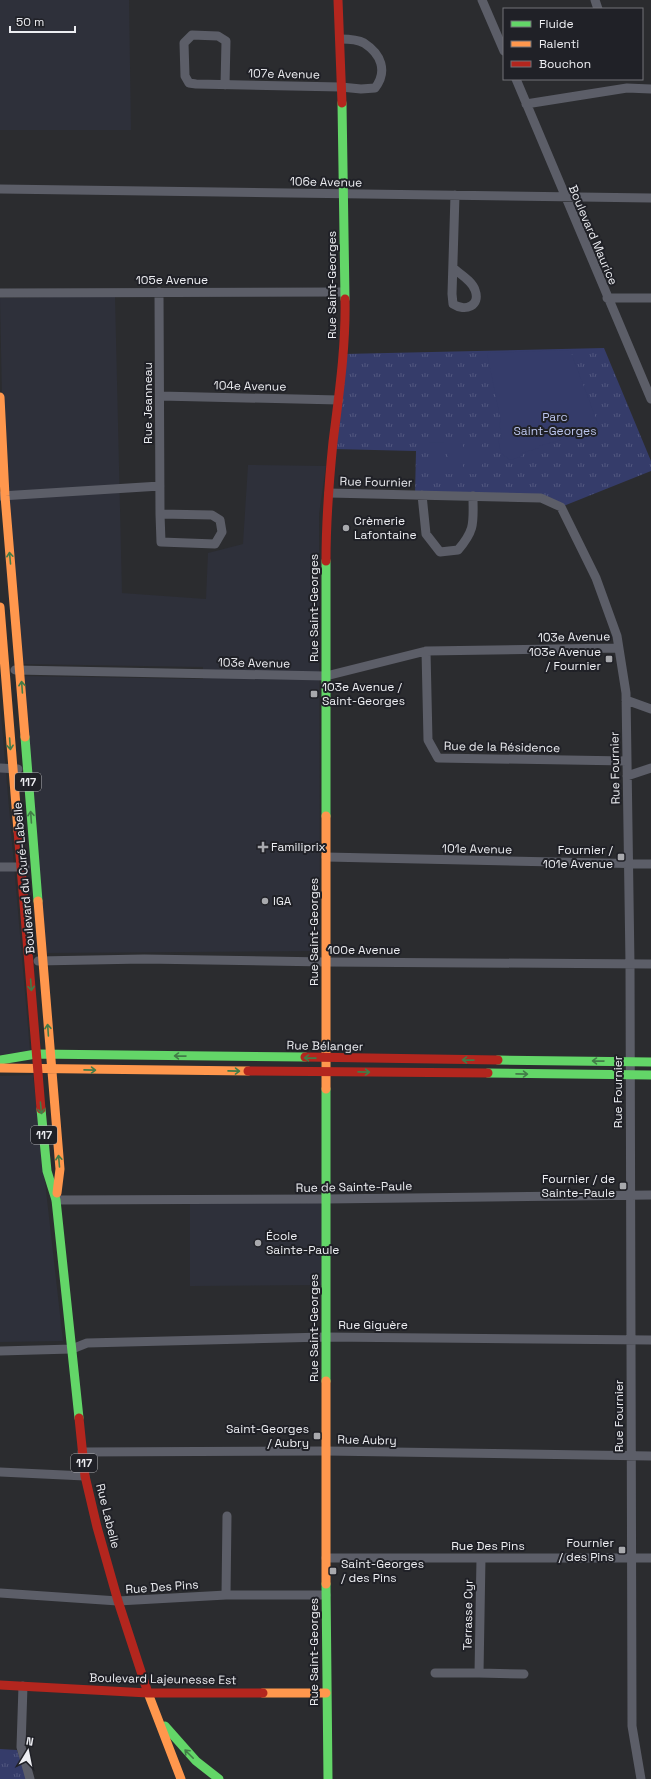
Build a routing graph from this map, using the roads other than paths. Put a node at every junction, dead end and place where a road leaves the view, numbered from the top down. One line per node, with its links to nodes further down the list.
1 (338, 0): 3 (street, Rue Saint-Georges)
2 (482, 0): 4 (street)
3 (340, 38): 8 (street, Rue Saint-Georges); 8 (street)
4 (503, 49)
5 (516, 80): 11 (street, Boulevard Maurice)
6 (624, 80): 9 (street)
7 (225, 85): 7 (street, 107e Avenue); 8 (street, 107e Avenue)
8 (341, 87): 13 (street, Rue Saint-Georges)
9 (627, 88): 10 (street); 11 (street)
10 (651, 89)
11 (526, 104): 15 (street, Boulevard Maurice)
12 (0, 189): 13 (street, 106e Avenue)
13 (343, 194): 14 (street, 106e Avenue); 19 (street, Rue Saint-Georges)
14 (456, 196): 15 (street, 106e Avenue); 17 (street)
15 (564, 197): 16 (street, 106e Avenue); 21 (street, Boulevard Maurice)
16 (651, 198)
17 (453, 268)
18 (159, 292): 19 (street, 105e Avenue); 20 (street, 105e Avenue); 23 (street, Rue Jeanneau)
19 (344, 292): 26 (street, Rue Saint-Georges)
20 (0, 293)
21 (607, 298): 22 (street); 25 (street, Boulevard Maurice)
22 (651, 298)
23 (160, 396): 26 (street, 104e Avenue); 28 (street, Rue Jeanneau)
24 (0, 397): 27 (street, Boulevard du Curé-Labelle / 117)
25 (651, 399)
26 (339, 400): 29 (street, Rue Saint-Georges)
27 (1, 450): 31 (street, Boulevard du Curé-Labelle / 117)
28 (160, 486): 31 (street); 33 (street, Rue Jeanneau)
29 (329, 494): 30 (street, Rue Fournier); 39 (street, Rue Saint-Georges)
30 (422, 495): 32 (street, Rue Fournier); 32 (street, Rue Fournier)
31 (2, 496): 38 (street, Boulevard du Curé-Labelle / 117, one-way to 31)
32 (472, 496): 35 (street, Rue Fournier)
33 (160, 514): 33 (street, Rue Jeanneau)
34 (0, 607): 37 (street, Boulevard du Curé-Labelle / 117)
35 (619, 648): 36 (street, 103e Avenue); 40 (street, Rue Fournier)
36 (426, 651): 39 (street, 103e Avenue); 42 (street, Rue de la Résidence)
37 (6, 670): 38 (street, 103e Avenue); 44 (street, Boulevard du Curé-Labelle / 117, one-way to 44)
38 (20, 670): 39 (street, 103e Avenue); 46 (street, Boulevard du Curé-Labelle / 117, one-way to 38)
39 (326, 676): 48 (street, Rue Saint-Georges)
40 (626, 700): 41 (street); 42 (street, Rue Fournier)
41 (651, 709)
42 (627, 761): 47 (street, Rue Fournier)
43 (0, 768): 44 (street)
44 (12, 768): 46 (street); 52 (street, Boulevard du Curé-Labelle / 117)
45 (651, 768): 47 (street)
46 (27, 769): 53 (street, Boulevard du Curé-Labelle / 117, one-way to 46)
47 (627, 776): 49 (street, Rue Fournier)
48 (326, 857): 49 (street, 101e Avenue); 56 (street, Rue Saint-Georges)
49 (628, 864): 50 (street, 101e Avenue); 57 (street, Rue Fournier)
50 (651, 864)
51 (0, 867): 52 (street)
52 (20, 867): 53 (street); 54 (street, Boulevard du Curé-Labelle / 117)
53 (34, 867): 55 (street, Boulevard du Curé-Labelle / 117)
54 (29, 960): 55 (street, 100e Avenue); 59 (street, Boulevard du Curé-Labelle / 117, one-way to 59)
55 (44, 960): 56 (street, 100e Avenue); 60 (street, Boulevard du Curé-Labelle / 117, one-way to 55)
56 (326, 962): 57 (street, 100e Avenue); 61 (street, Rue Saint-Georges)
57 (630, 964): 58 (street, 100e Avenue); 66 (street, Rue Fournier)
58 (651, 964)
59 (36, 1054): 60 (street, Rue Bélanger); 63 (street, Rue Bélanger); 69 (street, Boulevard du Curé-Labelle / 117)
60 (50, 1054): 61 (street, Rue Bélanger, one-way to 60); 70 (street, Boulevard du Curé-Labelle / 117)
61 (326, 1058): 62 (street, Rue Bélanger); 71 (street, Rue Saint-Georges)
62 (389, 1059): 64 (street, Rue Bélanger, one-way to 62); 72 (street)
63 (0, 1060)
64 (484, 1060): 65 (street, Rue Bélanger); 73 (street)
65 (539, 1061): 66 (street, Rue Bélanger, one-way to 65); 74 (street)
66 (630, 1062): 67 (street, Rue Bélanger); 75 (street, Rue Fournier)
67 (651, 1062)
68 (0, 1068): 69 (street)
69 (37, 1069): 70 (street); 80 (street, Rue Labelle / 117, one-way to 80)
70 (51, 1069): 71 (street, one-way to 71); 80 (street, Rue Labelle / 117, one-way to 70)
71 (326, 1072): 72 (street, one-way to 72); 79 (street, Rue Saint-Georges)
72 (389, 1072): 73 (street)
73 (484, 1073): 74 (street, one-way to 74)
74 (539, 1074): 75 (street)
75 (630, 1075): 76 (street); 77 (street, Rue Fournier)
76 (651, 1075)
77 (631, 1194): 78 (street, Rue de Sainte-Paule); 79 (street, Rue de Sainte-Paule); 82 (street, Rue Fournier)
78 (651, 1195)
79 (326, 1199): 80 (street, Rue de Sainte-Paule); 81 (street, Rue Saint-Georges)
80 (56, 1200): 84 (street, Rue Labelle / 117)
81 (326, 1337): 82 (street, Rue Giguère); 84 (street, Rue Giguère); 86 (street, Rue Saint-Georges)
82 (631, 1339): 83 (street, Rue Giguère); 88 (street, Rue Fournier)
83 (651, 1340)
84 (72, 1349): 85 (street, Rue Giguère); 87 (street, Rue Labelle / 117)
85 (0, 1351)
86 (326, 1451): 87 (street, Rue Aubry); 88 (street, Rue Aubry); 93 (street, Rue Saint-Georges)
87 (82, 1452): 91 (street, Rue Labelle / 117)
88 (631, 1455): 89 (street, Rue Aubry); 95 (street, Rue Fournier)
89 (651, 1456)
90 (0, 1472): 91 (street)
91 (86, 1476): 100 (street, Rue Labelle / 117)
92 (227, 1516): 98 (street)
93 (326, 1558): 94 (street, Rue Des Pins); 99 (street, Rue Saint-Georges)
94 (481, 1558): 95 (street, Rue Des Pins); 102 (street, Terrasse Cyr)
95 (631, 1558): 96 (street, Rue Des Pins); 113 (street, Rue Fournier)
96 (651, 1558)
97 (0, 1593): 100 (street, Rue Des Pins)
98 (226, 1594): 99 (street, Rue Des Pins); 100 (street, Rue Des Pins)
99 (326, 1595): 107 (street, Rue Saint-Georges)
100 (118, 1602): 106 (street, Rue Labelle / 117)
101 (435, 1673): 102 (street)
102 (479, 1673): 103 (street)
103 (524, 1674)
104 (0, 1684): 105 (street, Boulevard Lajeunesse Est)
105 (23, 1686): 106 (street, Boulevard Lajeunesse Est); 109 (street)
106 (148, 1693): 107 (street, Boulevard Lajeunesse Est); 108 (street, Rue Labelle / 117)
107 (326, 1693): 112 (street, Rue Saint-Georges)
108 (156, 1716): 110 (street, Rue Labelle / 117); 111 (street, 117, one-way to 108)
109 (30, 1779)
110 (181, 1779)
111 (219, 1779)
112 (328, 1779)
113 (641, 1779)

